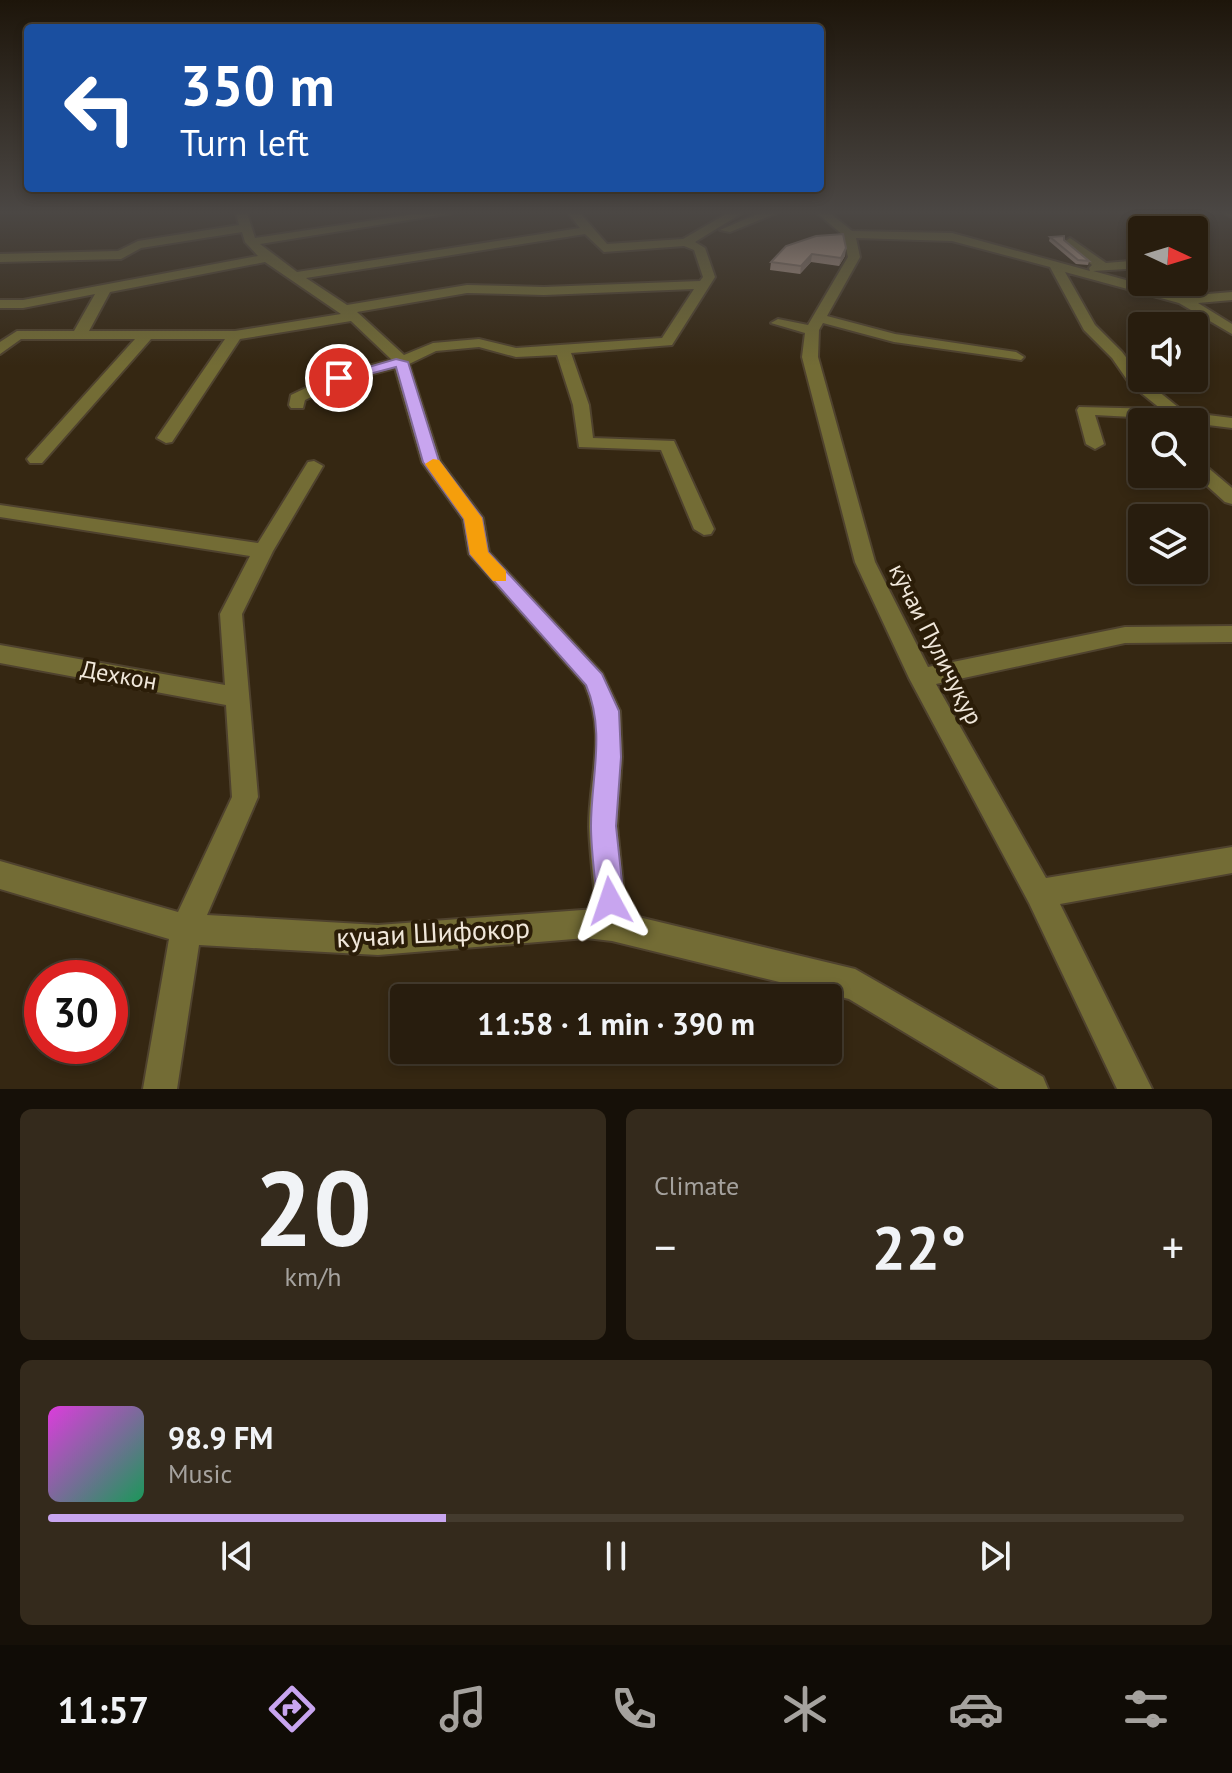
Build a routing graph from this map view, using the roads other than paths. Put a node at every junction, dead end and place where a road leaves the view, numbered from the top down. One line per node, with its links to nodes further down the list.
1 (236, 264): 13 (street)
2 (277, 264): 11 (street)
3 (374, 264): 11 (street)
4 (704, 264): 12 (street)
5 (850, 264): 19 (street)
6 (1054, 264): 10 (street); 29 (street)
7 (1099, 264): 9 (street)
8 (1128, 265): 9 (street)
9 (1103, 267): 10 (street)
10 (1079, 269): 15 (street)
11 (297, 276): 17 (street)
12 (704, 285): 17 (street); 25 (street)
13 (105, 288): 16 (street); 22 (street)
14 (1232, 296): 15 (street)
15 (1184, 300): 20 (street)
16 (0, 304)
17 (349, 313): 23 (street); 27 (street)
18 (778, 323): 19 (street)
19 (816, 324): 26 (street); 44 (street, кӯчаи Пуличуқур)
20 (1232, 330)
21 (148, 334): 22 (street); 23 (street); 35 (street)
22 (79, 335): 24 (street)
23 (235, 335): 33 (street)
24 (0, 350)
25 (563, 351): 27 (street); 40 (street)
26 (1016, 357)
27 (401, 362): 28 (street); 49 (street)
28 (297, 405)
29 (1169, 408)
30 (1128, 414): 34 (street)
31 (1208, 420): 32 (street)
32 (1232, 423)
33 (166, 438)
34 (1095, 444)
35 (36, 459)
36 (314, 466): 41 (street)
37 (1208, 477): 38 (street)
38 (1232, 498)
39 (0, 511): 41 (street)
40 (704, 529)
41 (263, 551): 45 (street)
42 (1232, 634): 44 (street)
43 (0, 654): 45 (street, Дехкон)
44 (921, 678): 48 (street, кӯчаи Пуличуқур)
45 (237, 697): 50 (street)
46 (1232, 860): 48 (street)
47 (0, 875): 50 (street, кучаи Шифокор)
48 (1039, 893): 53 (street, кӯчаи Пуличуқур)
49 (612, 926): 50 (street, кучаи Шифокор); 52 (street, кучаи Шифокор)
50 (186, 929): 51 (street)
51 (160, 1089)
52 (1031, 1089)
53 (1135, 1089)

